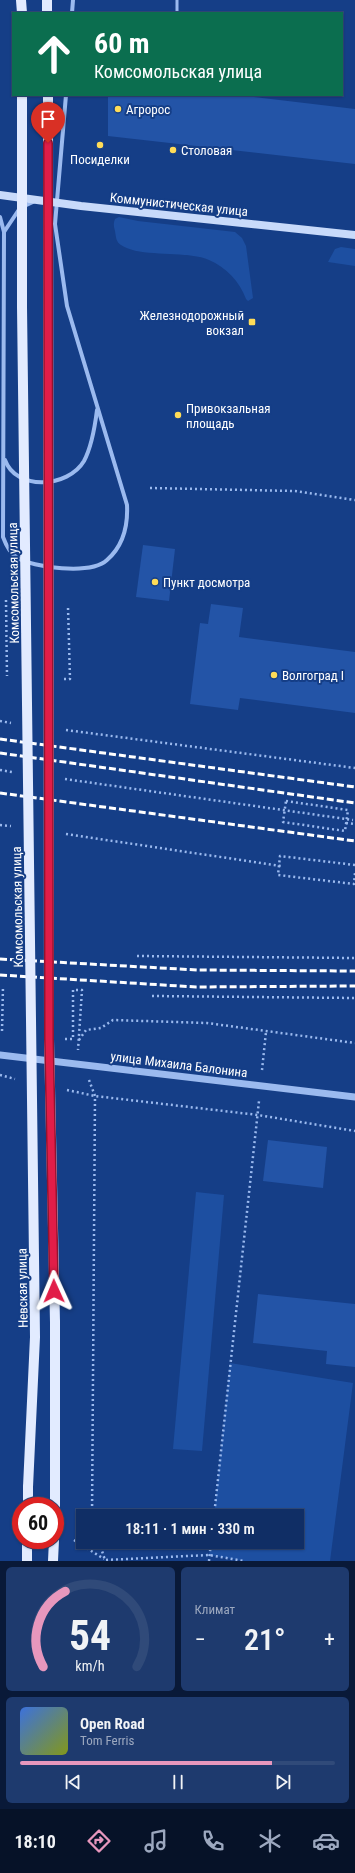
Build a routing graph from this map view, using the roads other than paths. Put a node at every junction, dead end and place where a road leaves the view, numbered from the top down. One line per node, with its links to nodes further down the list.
1 (22, 0): 5 (main road)
2 (47, 0): 6 (main road)
3 (74, 0): 7 (street)
4 (177, 0): 8 (lane)
5 (22, 12)
6 (47, 12)
7 (72, 12)
8 (177, 12)
9 (22, 96): 21 (main road, Комсомольская улица, bridge)
10 (48, 96): 24 (main road, bridge)
11 (66, 96): 14 (street)
12 (0, 195): 13 (main road, Коммунистическая улица)
13 (37, 200): 14 (main road, Коммунистическая улица); 16 (street)
14 (57, 203): 17 (main road, Коммунистическая улица); 18 (street)
15 (0, 217): 16 (street)
16 (4, 232): 19 (street)
17 (355, 235)
18 (97, 408): 19 (street); 19 (street)
19 (4, 456)
20 (0, 1055): 22 (street, улица Михаила Балонина)
21 (32, 1070): 23 (main road, Невская улица, bridge)
22 (355, 1097)
23 (28, 1497)
24 (55, 1497)
25 (27, 1549): 27 (main road)
26 (54, 1549): 28 (main road)
27 (27, 1561)
28 (53, 1561)

